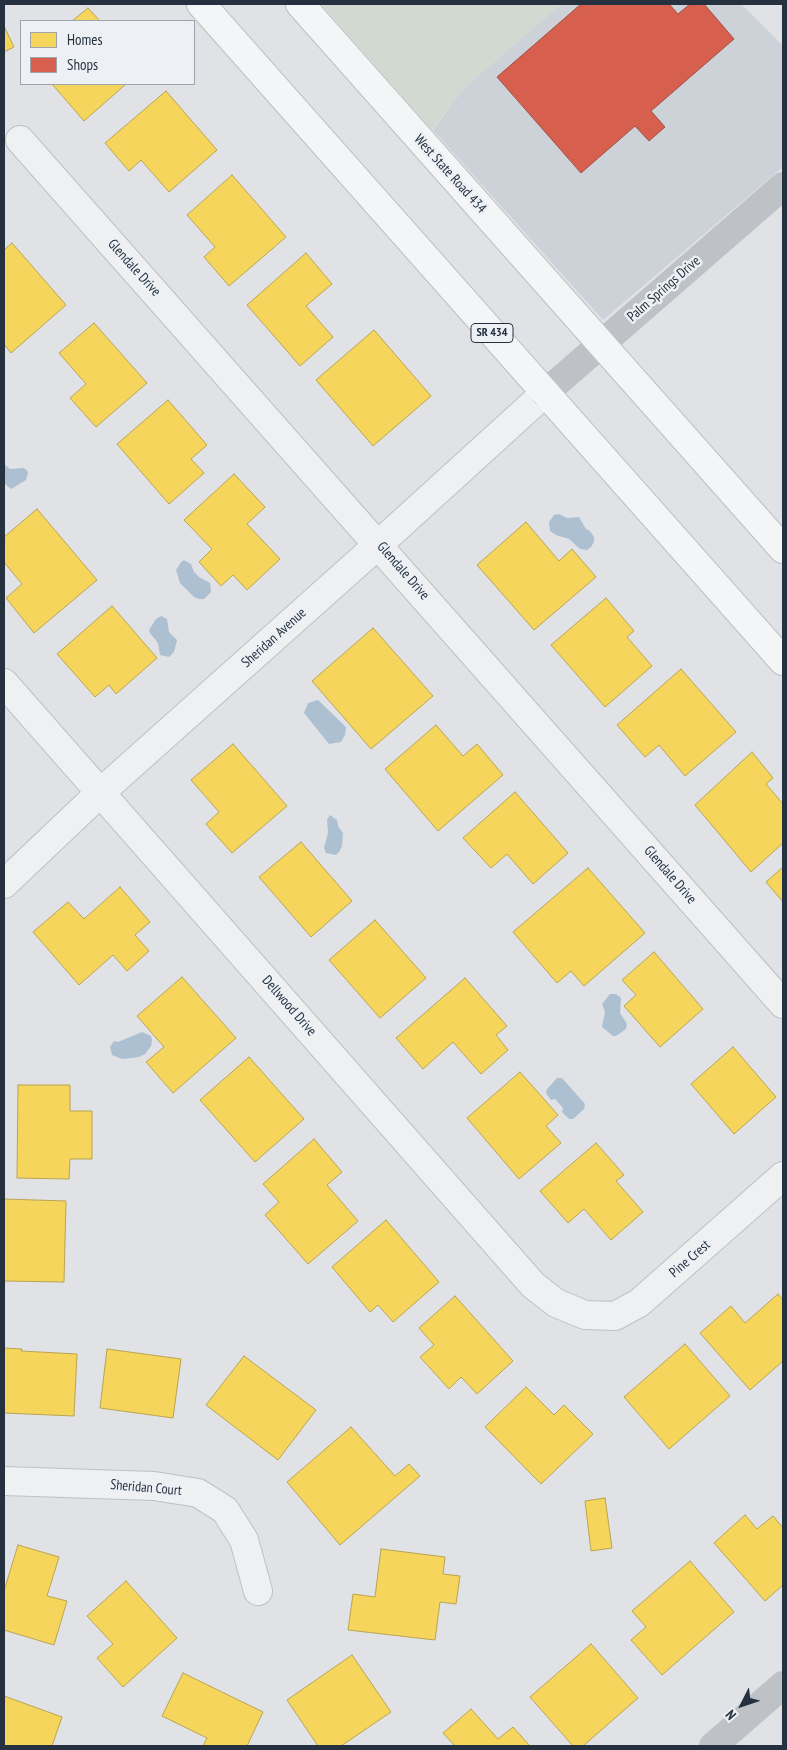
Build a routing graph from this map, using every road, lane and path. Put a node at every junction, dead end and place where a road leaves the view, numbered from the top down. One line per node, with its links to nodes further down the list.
1 (201, 4): 6 (main road, SR 434)
2 (300, 4): 5 (main road, West State Road 434)
3 (20, 140): 7 (street, Glendale Drive)
4 (783, 186): 5 (street, Palm Springs Drive)
5 (602, 343): 6 (street, Palm Springs Drive); 8 (main road, West State Road 434)
6 (544, 393): 7 (street, Sheridan Avenue); 9 (main road, SR 434)
7 (379, 544): 11 (street, Sheridan Avenue); 13 (street, Glendale Drive)
8 (783, 549)
9 (783, 661)
10 (4, 683): 11 (street, Dellwood Drive)
11 (101, 792): 12 (street, Sheridan Avenue); 15 (street, Dellwood Drive)
12 (4, 884)
13 (783, 1004)
14 (783, 1176): 15 (street, Pine Crest)
15 (585, 1315)
16 (4, 1481): 17 (street, Sheridan Court)
17 (258, 1591)
18 (783, 1684): 19 (street)
19 (712, 1746)

